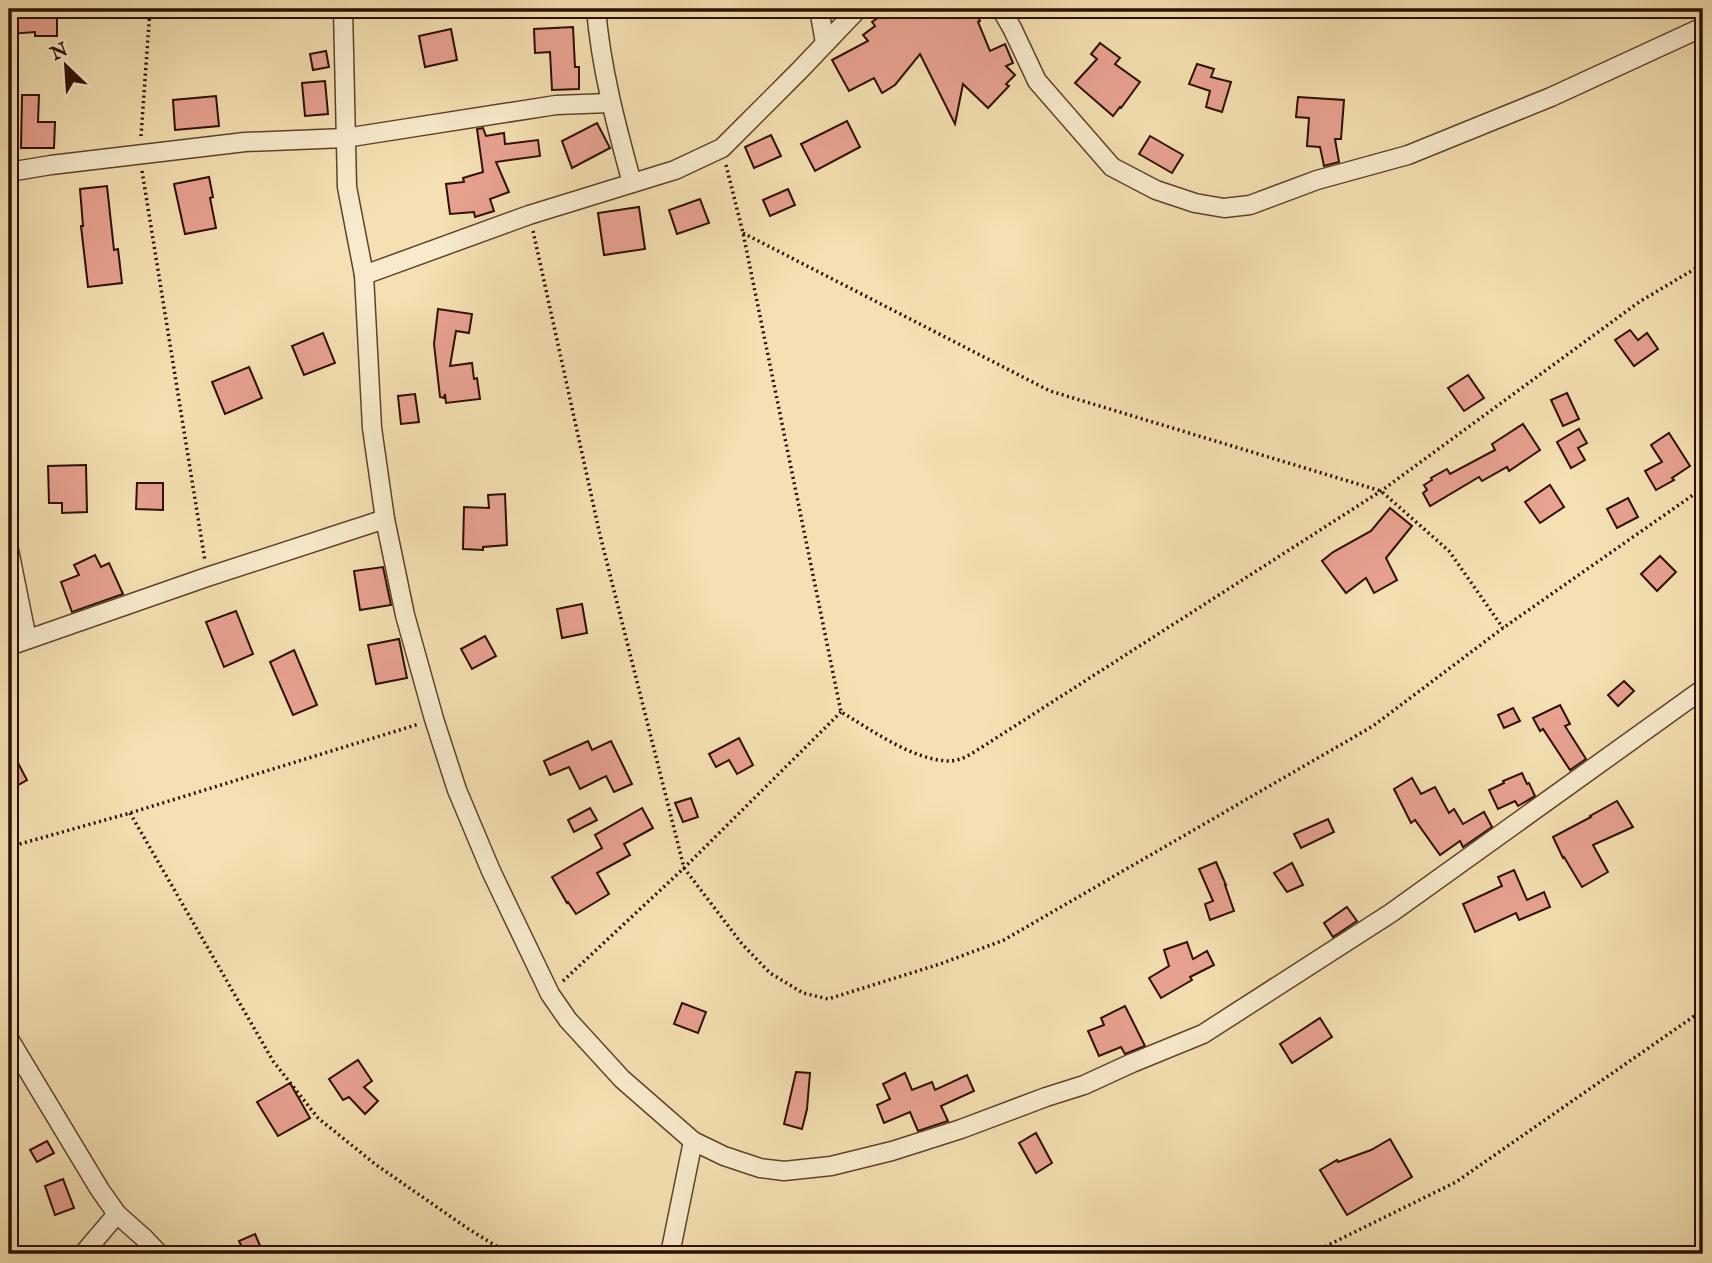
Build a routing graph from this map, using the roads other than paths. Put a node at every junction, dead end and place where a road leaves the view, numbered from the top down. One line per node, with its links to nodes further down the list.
1 (343, 9): 9 (street)
2 (596, 9): 8 (street)
3 (819, 9): 7 (street)
4 (858, 9): 7 (street)
5 (1001, 9): 6 (street)
6 (1703, 26)
7 (825, 43): 11 (street)
8 (610, 103): 9 (street); 11 (street)
9 (345, 138): 10 (street); 12 (street)
10 (9, 172)
11 (632, 183): 12 (street)
12 (364, 275): 13 (street)
13 (385, 519): 15 (street); 19 (street)
14 (9, 550): 15 (street)
15 (27, 639): 16 (street)
16 (9, 646)
17 (1703, 689): 19 (street)
18 (9, 1039): 20 (street)
19 (694, 1141): 23 (street)
20 (117, 1214): 21 (street); 22 (street)
21 (83, 1254)
22 (159, 1254)
23 (670, 1254)

